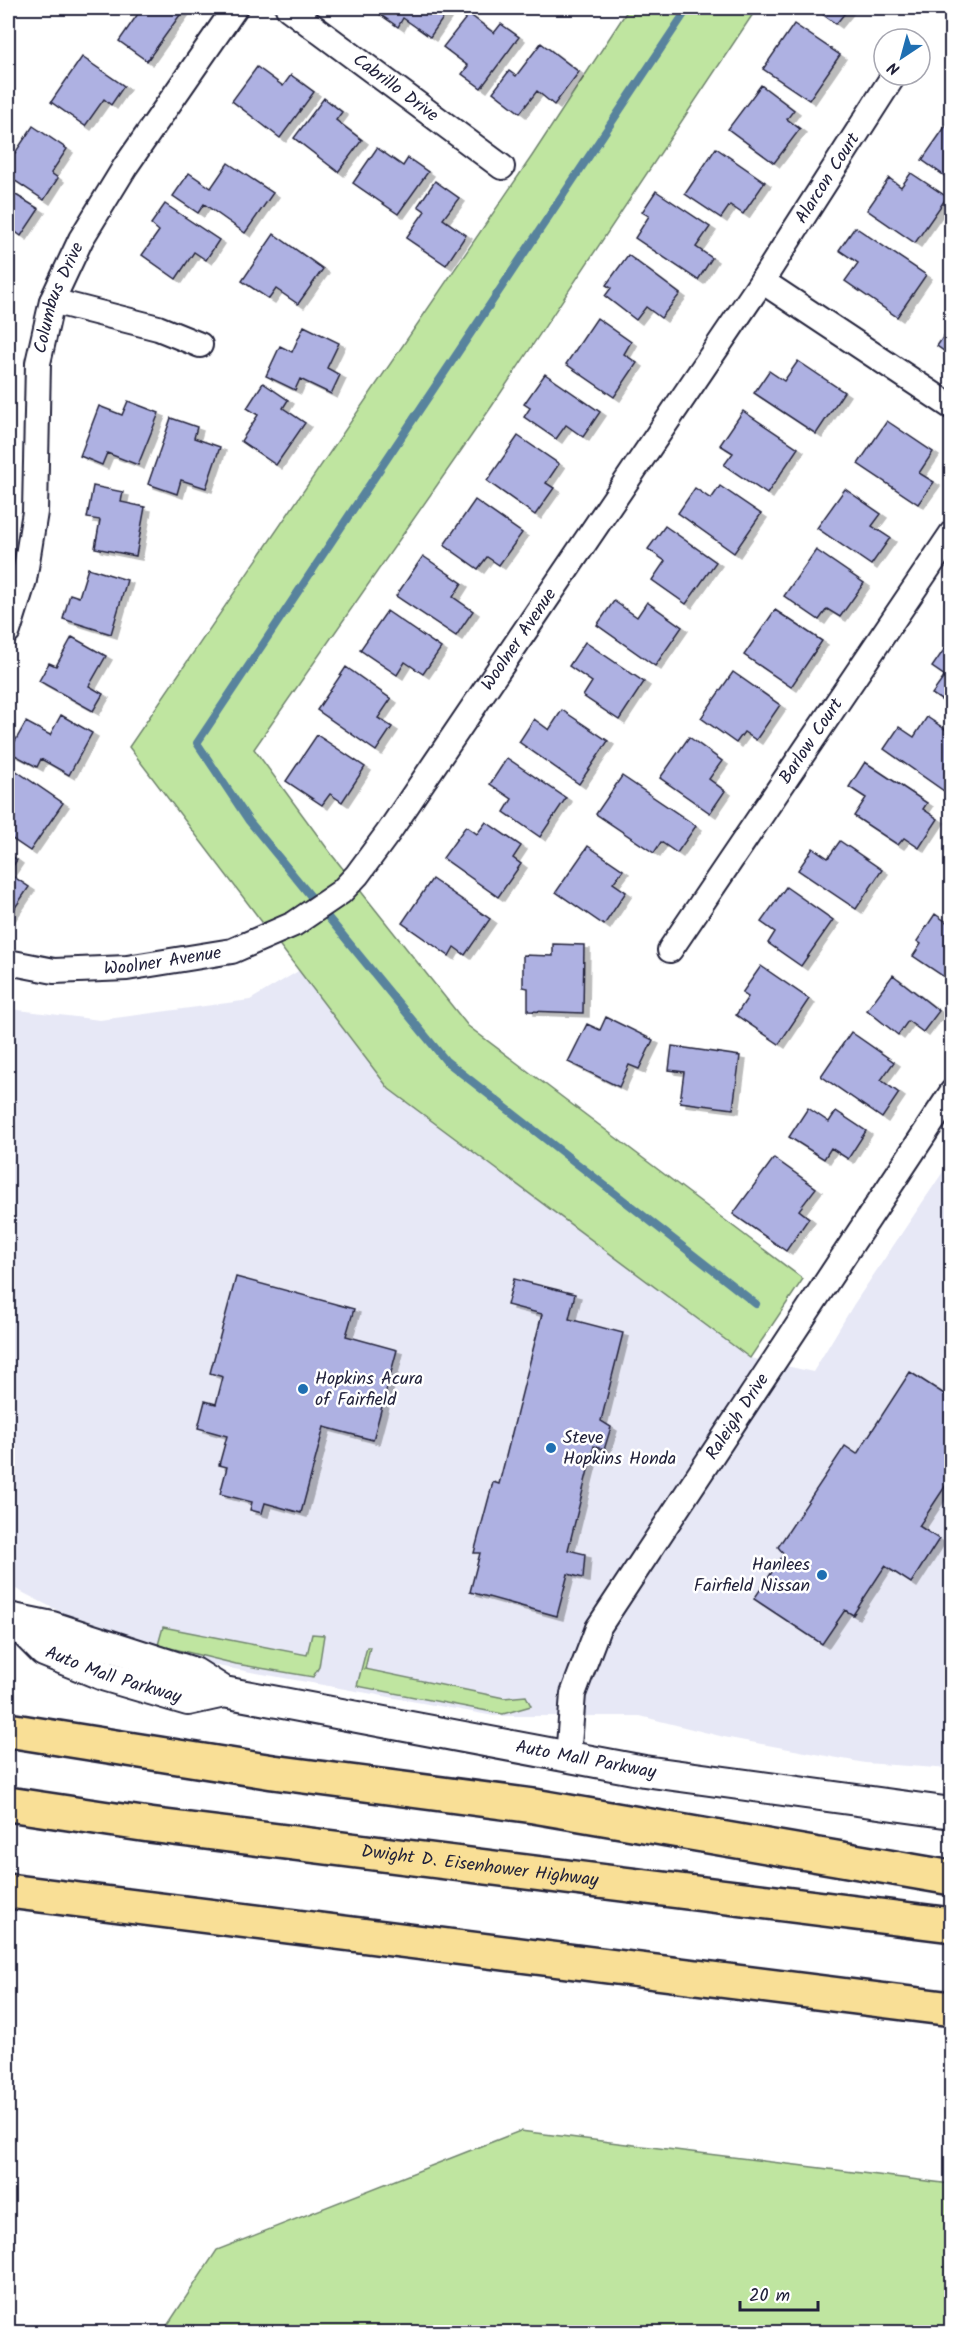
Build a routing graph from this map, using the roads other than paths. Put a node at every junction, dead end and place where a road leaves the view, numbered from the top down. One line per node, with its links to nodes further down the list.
1 (235, 8): 6 (street, Columbus Drive)
2 (288, 8): 4 (street, Cabrillo Drive)
3 (886, 87): 5 (street, Alarcon Court)
4 (502, 167)
5 (762, 280): 8 (street); 12 (street, Woolner Avenue)
6 (52, 301): 7 (street); 10 (street, Columbus Drive)
7 (200, 345)
8 (951, 407)
9 (951, 533): 11 (street, Barlow Court)
10 (8, 631)
11 (670, 950)
12 (8, 962)
13 (951, 1092): 16 (street, Raleigh Drive)
14 (11, 1620): 16 (street, Auto Mall Parkway)
15 (8, 1730): 19 (highway)
16 (568, 1758): 18 (street, Auto Mall Parkway)
17 (8, 1804): 21 (highway, Dwight D. Eisenhower Highway)
18 (951, 1813)
19 (951, 1878)
20 (8, 1891): 22 (highway)
21 (951, 1925)
22 (951, 2009)

